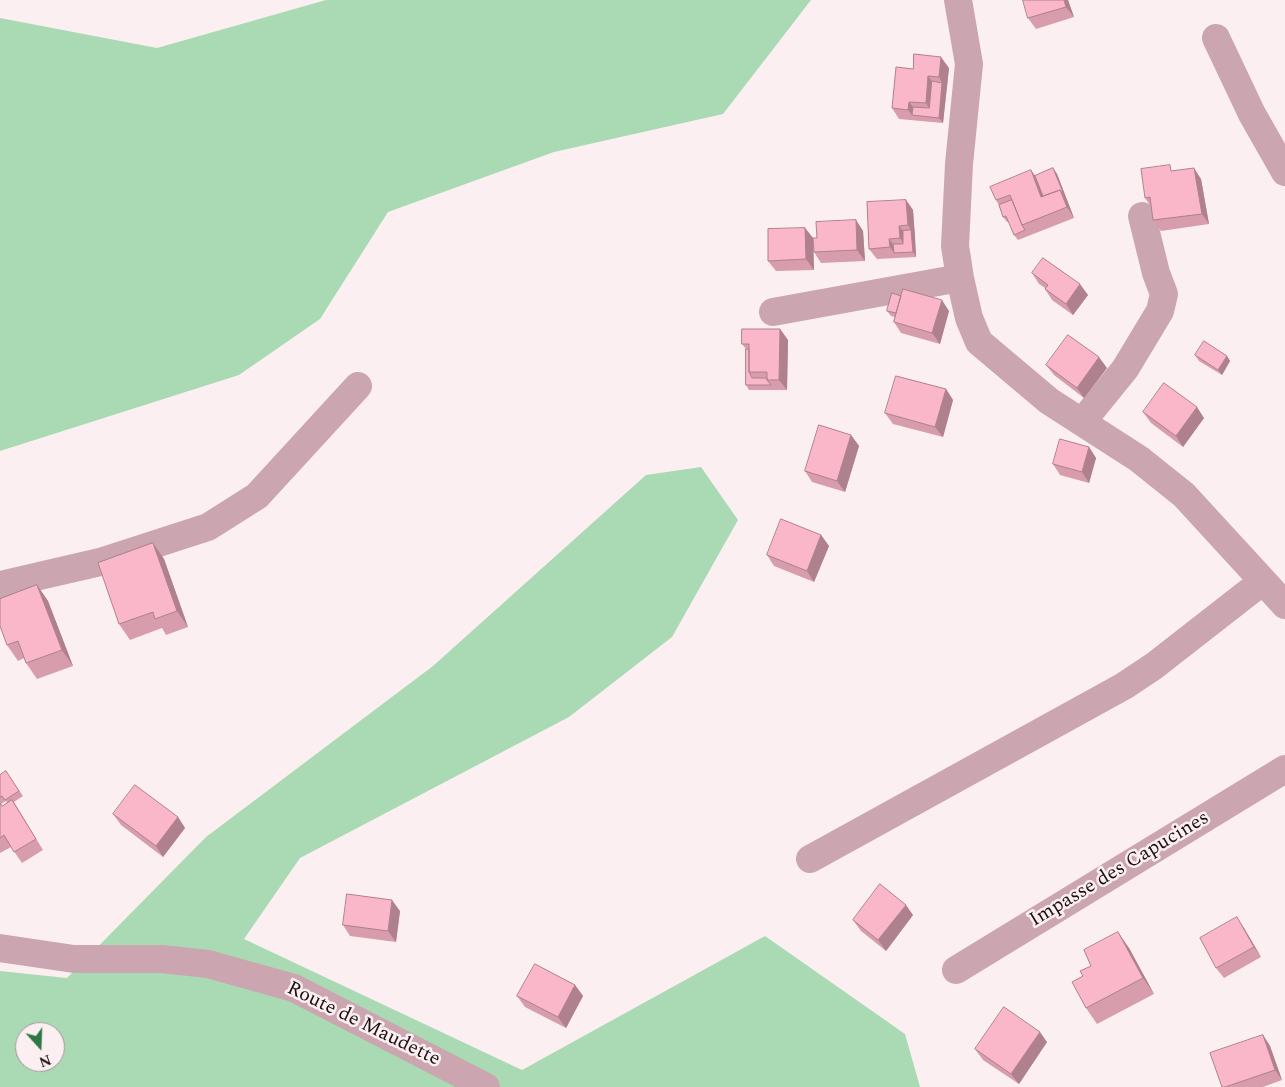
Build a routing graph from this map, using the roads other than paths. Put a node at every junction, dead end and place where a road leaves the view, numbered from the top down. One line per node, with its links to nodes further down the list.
1 (958, 0): 5 (street)
2 (1216, 38): 3 (street)
3 (1285, 172)
4 (1142, 216): 8 (street)
5 (960, 278): 6 (street); 8 (street)
6 (773, 312)
7 (358, 386): 10 (street)
8 (1082, 422): 9 (street)
9 (1263, 581): 11 (street); 13 (street)
10 (0, 585)
11 (1285, 605)
12 (1285, 769): 15 (street, Impasse des Capucines)
13 (810, 859)
14 (0, 948): 16 (street, Route de Maudette)
15 (956, 970)
16 (486, 1087)

